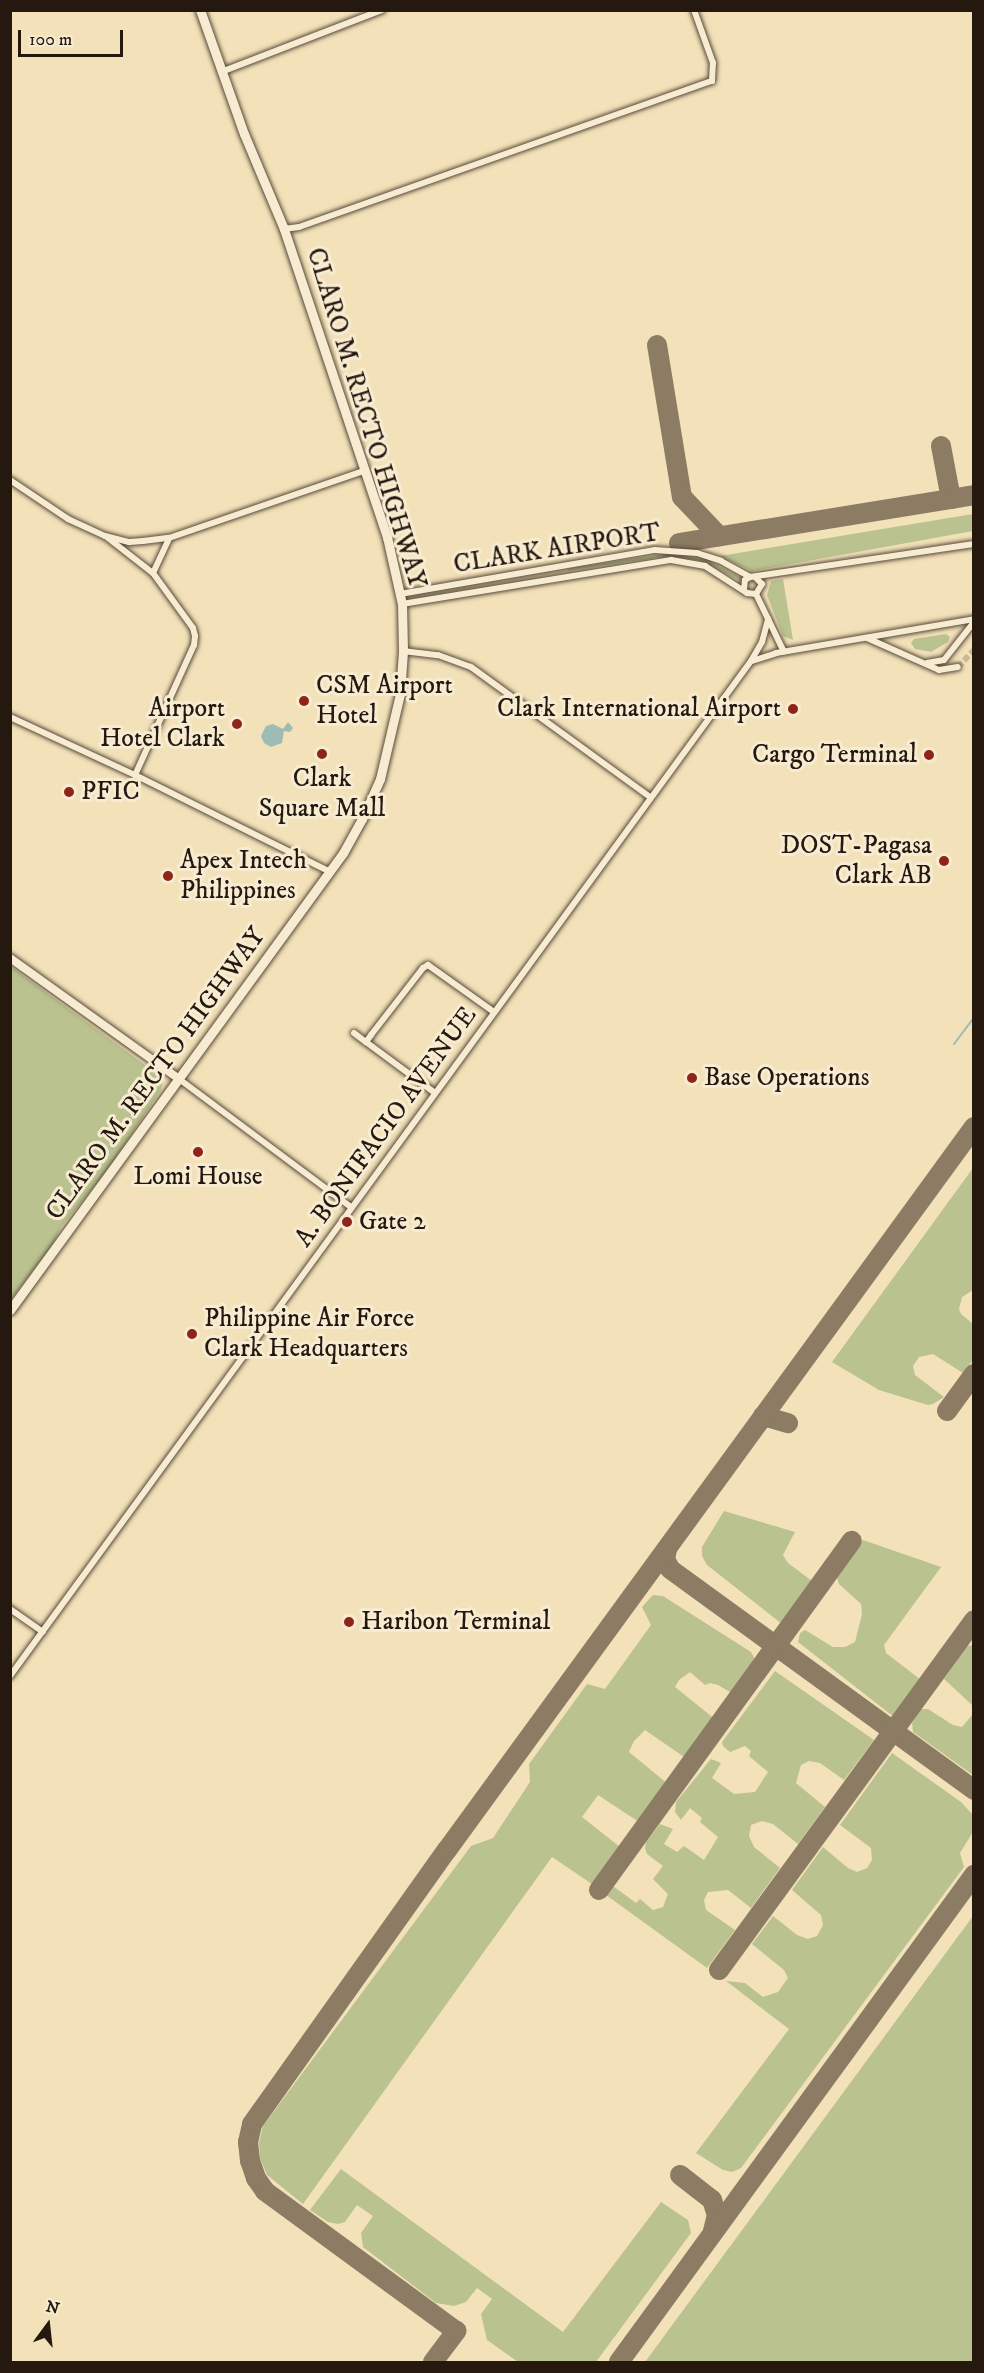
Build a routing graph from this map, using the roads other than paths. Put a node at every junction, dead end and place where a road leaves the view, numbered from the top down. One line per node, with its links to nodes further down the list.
1 (200, 10): 4 (main road, CLARO M. RECTO HIGHWAY)
2 (382, 10): 4 (street)
3 (694, 10): 5 (street)
4 (221, 72): 5 (main road, CLARO M. RECTO HIGHWAY)
5 (284, 229): 6 (main road, CLARO M. RECTO HIGHWAY)
6 (364, 471): 9 (street); 16 (main road, CLARO M. RECTO HIGHWAY)
7 (10, 480): 8 (street)
8 (105, 536): 9 (street); 12 (street)
9 (169, 538): 12 (street)
10 (974, 544): 14 (street)
11 (562, 567): 13 (street); 14 (street, CLARK AIRPORT); 16 (street, CLARK AIRPORT)
12 (153, 573): 28 (street)
13 (564, 577): 15 (street, CLARK AIRPORT); 18 (street, CLARK AIRPORT)
14 (753, 577): 15 (street); 17 (street)
15 (744, 589): 17 (street)
16 (400, 594): 18 (main road, CLARO M. RECTO HIGHWAY)
17 (756, 594): 19 (street)
18 (402, 604): 22 (main road, CLARO M. RECTO HIGHWAY)
19 (768, 619): 23 (street); 24 (street, A. BONIFACIO AVENUE)
20 (974, 620): 21 (street); 25 (street)
21 (866, 638): 23 (street); 25 (street)
22 (403, 651): 29 (street); 30 (main road, CLARO M. RECTO HIGHWAY)
23 (784, 652): 24 (street)
24 (752, 661): 29 (street, A. BONIFACIO AVENUE)
25 (920, 663): 26 (street)
26 (958, 667)
27 (10, 717): 28 (street)
28 (135, 775): 30 (street)
29 (650, 797): 32 (street, A. BONIFACIO AVENUE)
30 (330, 872): 35 (main road, CLARO M. RECTO HIGHWAY)
31 (10, 958): 35 (street)
32 (494, 1012): 34 (street); 36 (street, A. BONIFACIO AVENUE)
33 (354, 1033): 34 (street)
34 (366, 1042): 36 (street)
35 (179, 1079): 37 (street); 38 (main road, CLARO M. RECTO HIGHWAY)
36 (435, 1093): 37 (street, A. BONIFACIO AVENUE)
37 (351, 1207): 40 (street, A. BONIFACIO AVENUE)
38 (10, 1311)
39 (10, 1609): 40 (street)
40 (43, 1632): 41 (street, A. BONIFACIO AVENUE)
41 (10, 1676)

